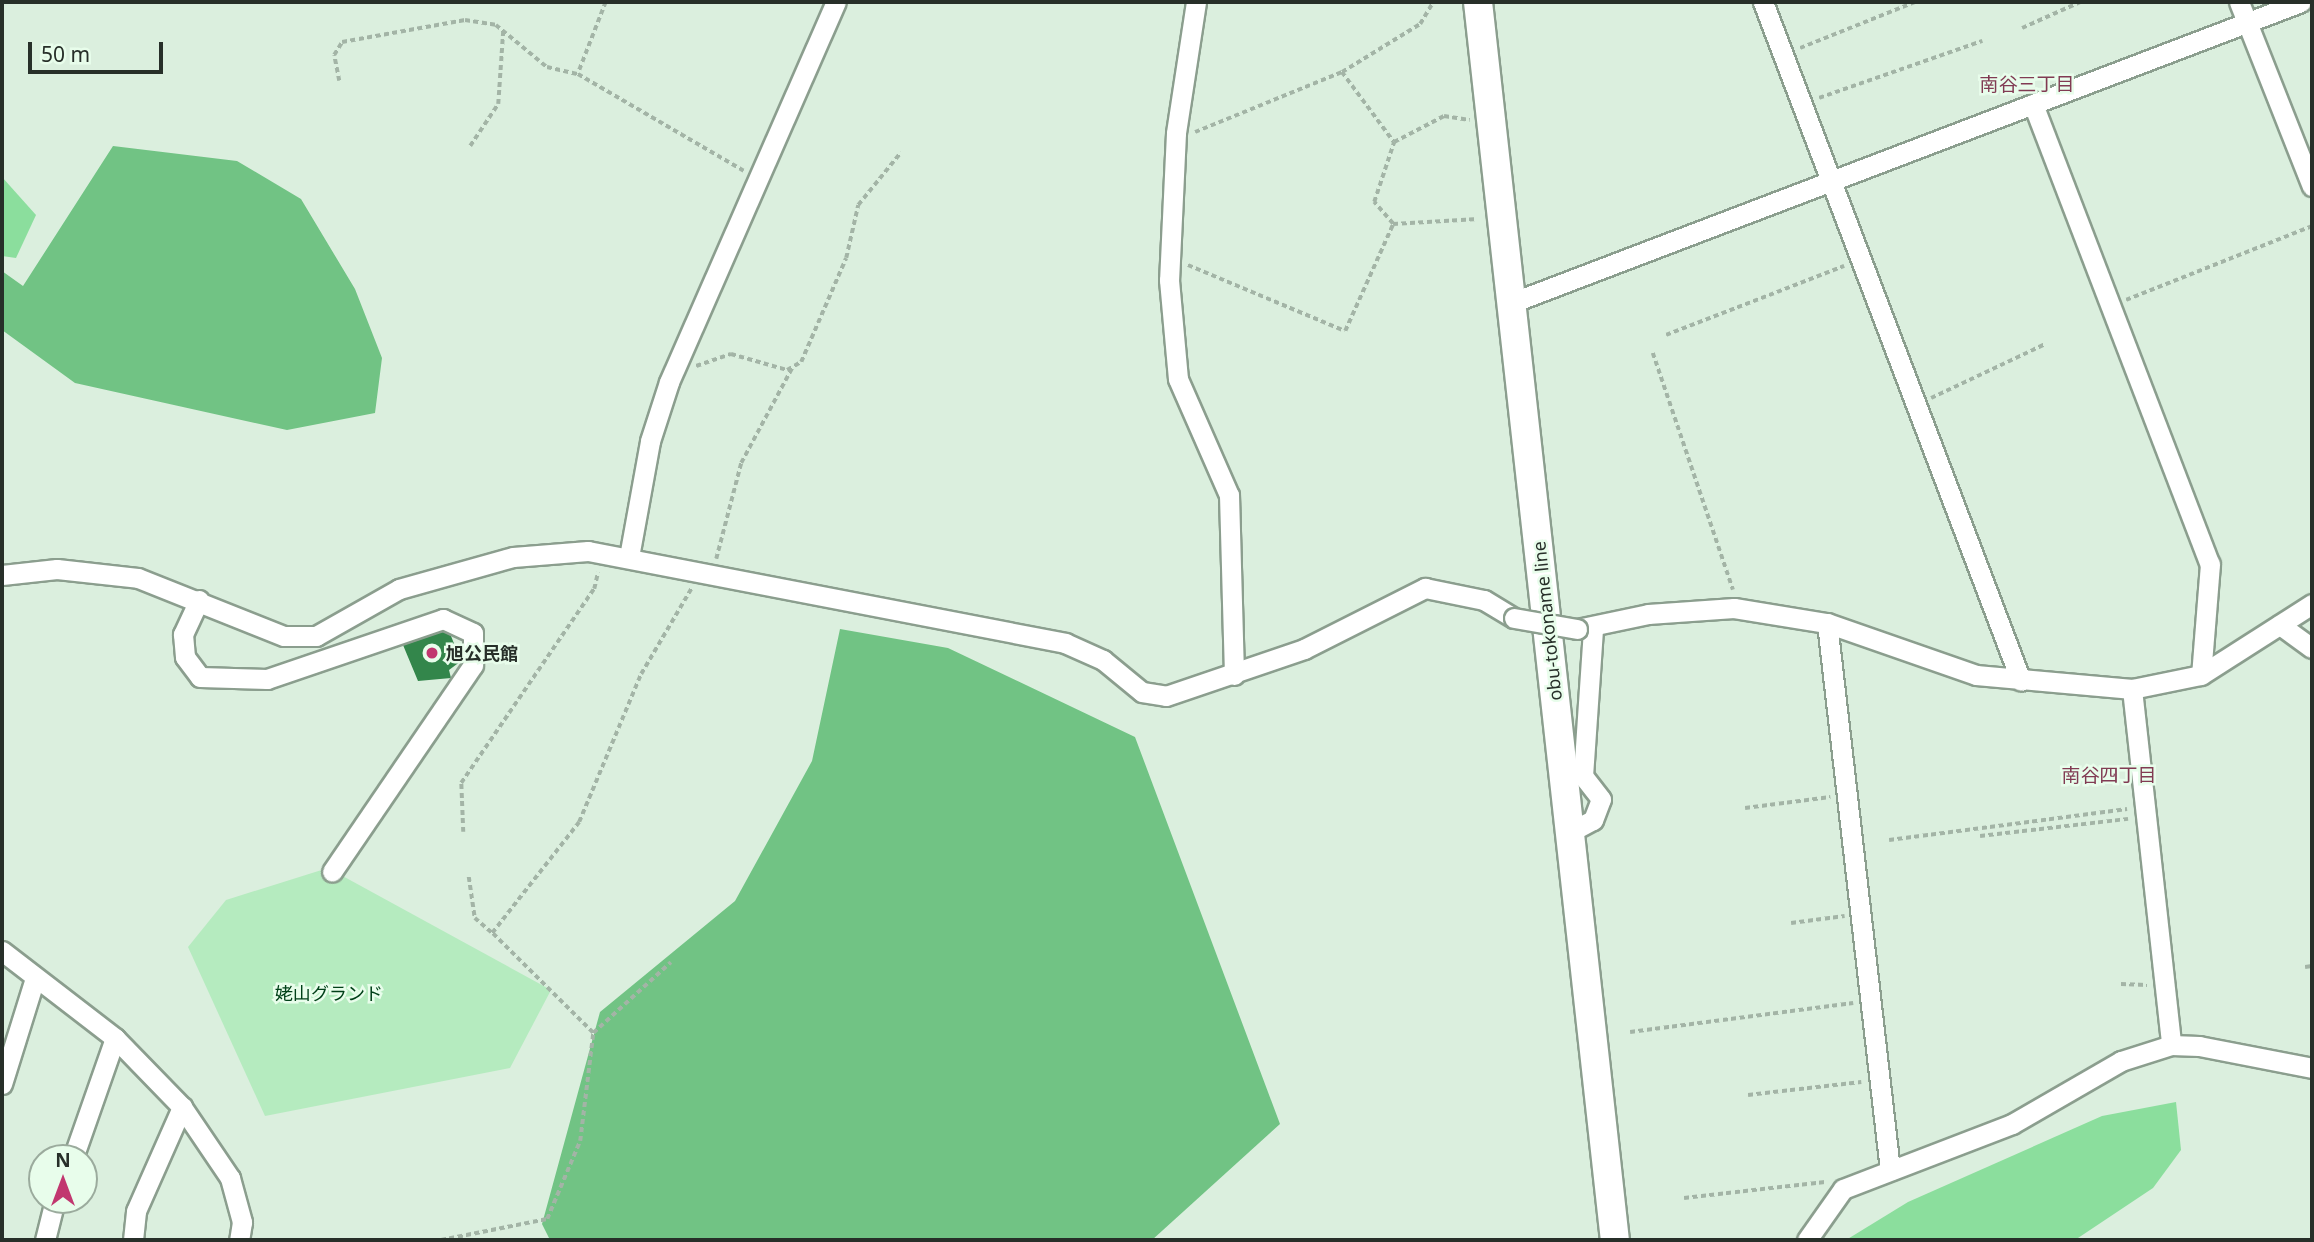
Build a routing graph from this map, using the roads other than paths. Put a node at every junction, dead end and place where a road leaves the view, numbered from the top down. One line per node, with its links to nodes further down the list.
1 (836, 2): 12 (street)
2 (1196, 2): 20 (street)
3 (1478, 2): 11 (main road, obu-tokoname line)
4 (1763, 2): 9 (street)
5 (2239, 2): 7 (street)
6 (2301, 2): 7 (street)
7 (2247, 23): 8 (street); 10 (street)
8 (2033, 103): 9 (street); 21 (street)
9 (1832, 180): 11 (street); 22 (street)
10 (2312, 186)
11 (1511, 303): 24 (main road, obu-tokoname line)
12 (629, 558): 14 (street); 20 (street)
13 (2, 575): 14 (street)
14 (199, 600): 25 (street)
15 (2312, 604): 17 (street)
16 (1826, 623): 18 (street); 22 (street); 34 (street)
17 (2280, 625): 19 (street); 21 (street)
18 (1585, 629): 20 (street, bridge); 24 (street)
19 (2312, 648)
20 (1234, 675)
21 (2200, 675): 23 (street)
22 (2021, 681): 23 (street)
23 (2132, 689): 29 (street)
24 (1570, 832): 39 (main road, obu-tokoname line)
25 (332, 872)
26 (2, 951): 27 (street)
27 (35, 978): 28 (street); 31 (street)
28 (115, 1038): 32 (street); 33 (street)
29 (2171, 1045): 30 (street); 34 (street)
30 (2312, 1068)
31 (2, 1084)
32 (182, 1107): 37 (street); 38 (street)
33 (78, 1144)
34 (1890, 1170): 40 (street)
35 (52, 1214): 36 (street)
36 (45, 1240)
37 (133, 1240)
38 (239, 1240)
39 (1615, 1240)
40 (1807, 1240)

